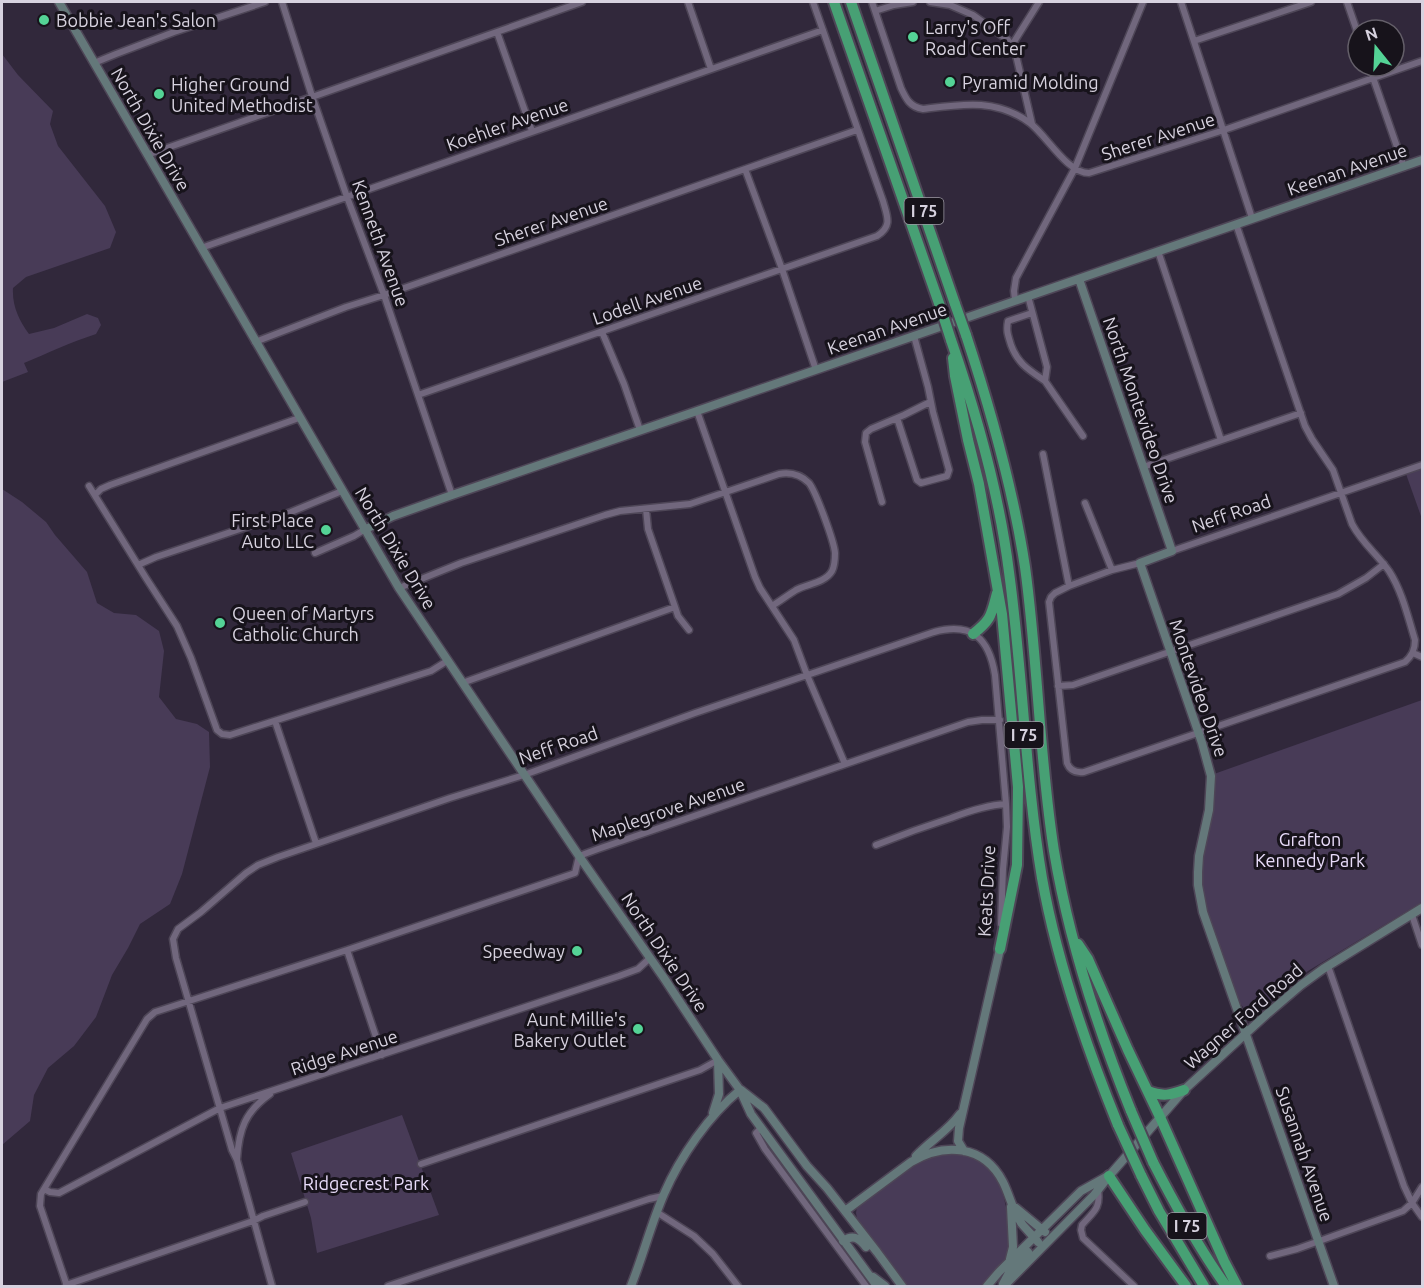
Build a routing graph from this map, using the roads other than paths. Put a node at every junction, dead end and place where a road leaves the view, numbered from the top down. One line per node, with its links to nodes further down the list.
1 (59, 2): 24 (main road, North Dixie Drive)
2 (264, 2): 24 (street)
3 (282, 2): 28 (street, Kenneth Avenue)
4 (582, 2): 20 (street)
5 (688, 2): 26 (street)
6 (813, 2): 19 (street)
7 (834, 2): 51 (highway, I 75, bridge)
8 (851, 2): 108 (highway, I 75, bridge)
9 (872, 2): 17 (street)
10 (913, 2): 17 (street)
11 (930, 2): 22 (street)
12 (1038, 2): 22 (street)
13 (1143, 2): 36 (street)
14 (1181, 2): 21 (street)
15 (1311, 2): 21 (street)
16 (1347, 2): 18 (street)
17 (875, 11): 29 (street)
18 (1353, 18)
19 (823, 30): 26 (street, Koehler Avenue); 30 (street)
20 (497, 32): 28 (street); 32 (street)
21 (1194, 41): 31 (street)
22 (1011, 45): 29 (street)
23 (1422, 61): 25 (street, Sherer Avenue)
24 (94, 63): 33 (main road, North Dixie Drive)
25 (1406, 67)
26 (711, 69): 32 (street, Koehler Avenue)
27 (1373, 78): 31 (street, Sherer Avenue); 35 (street)
28 (312, 96): 33 (street); 38 (street, Kenneth Avenue)
29 (1032, 124): 36 (street)
30 (857, 130): 37 (street, Sherer Avenue); 43 (street, Lodell Avenue)
31 (1224, 130): 36 (street, Sherer Avenue); 39 (street)
32 (532, 131): 38 (street, Koehler Avenue)
33 (147, 154): 41 (main road, North Dixie Drive)
34 (1422, 160): 35 (main road, Keenan Avenue)
35 (1404, 167): 39 (main road, Keenan Avenue)
36 (1075, 168): 47 (street)
37 (745, 169): 43 (street); 45 (street, Sherer Avenue)
38 (347, 197): 41 (street, Koehler Avenue); 45 (street, Kenneth Avenue)
39 (1252, 218): 40 (main road, Keenan Avenue)
40 (1236, 224): 42 (main road, Keenan Avenue); 58 (street)
41 (201, 248): 52 (main road, North Dixie Drive)
42 (1158, 251): 44 (main road, Keenan Avenue); 63 (street)
43 (782, 269): 49 (street, Lodell Avenue); 53 (street)
44 (1079, 279): 46 (main road, Keenan Avenue); 66 (main road, North Montevideo Drive)
45 (384, 295): 52 (street, Sherer Avenue); 55 (street, Kenneth Avenue)
46 (1028, 296): 47 (main road, Keenan Avenue); 48 (street)
47 (1016, 300): 50 (main road, Keenan Avenue)
48 (1032, 313): 54 (street); 54 (street)
49 (602, 332): 55 (street, Lodell Avenue); 61 (street)
50 (914, 336): 53 (main road, Keenan Avenue); 56 (street)
51 (951, 339): 85 (highway); 166 (highway, I 75, bridge)
52 (255, 342): 59 (main road, North Dixie Drive)
53 (816, 370): 57 (main road, Keenan Avenue)
54 (1045, 381): 62 (street)
55 (418, 395): 72 (street, Kenneth Avenue)
56 (930, 402): 60 (street); 60 (street)
57 (697, 411): 61 (main road, Keenan Avenue); 69 (street)
58 (1301, 412): 63 (street); 70 (street)
59 (299, 418): 68 (main road, North Dixie Drive); 71 (street)
60 (897, 418): 73 (street)
61 (640, 430): 72 (main road, Keenan Avenue)
62 (1083, 436)
63 (1221, 440): 66 (street)
64 (1043, 454): 83 (street)
65 (1422, 465): 70 (street, Neff Road)
66 (1143, 467): 77 (main road, North Montevideo Drive)
67 (89, 486): 71 (street)
68 (342, 491): 76 (main road, North Dixie Drive); 81 (street)
69 (725, 493): 75 (street); 86 (street); 86 (street)
70 (1341, 493): 77 (street, Neff Road); 80 (street)
71 (96, 494): 81 (street)
72 (452, 495): 76 (main road, Keenan Avenue)
73 (882, 502)
74 (1085, 503): 82 (street)
75 (646, 509): 84 (street); 87 (street)
76 (364, 530): 78 (street); 84 (main road, North Dixie Drive)
77 (1172, 551): 79 (main road, Neff Road)
78 (315, 553)
79 (1140, 562): 82 (street, Neff Road); 90 (main road, Montevideo Drive)
80 (1384, 564): 90 (street); 91 (street)
81 (138, 565): 98 (street)
82 (1112, 570): 83 (street, Neff Road)
83 (1069, 586): 96 (street, Neff Road)
84 (399, 588): 93 (main road, North Dixie Drive)
85 (998, 590): 89 (highway); 110 (highway)
86 (772, 606): 94 (street)
87 (675, 607): 88 (street); 95 (street)
88 (689, 630)
89 (973, 634): 94 (street, Neff Road); 97 (street, Keats Drive)
90 (1170, 652): 96 (street); 99 (main road, Montevideo Drive)
91 (1413, 653): 92 (street); 99 (street)
92 (1422, 657)
93 (447, 661): 95 (main road, North Dixie Drive); 98 (street)
94 (807, 675): 100 (street); 101 (street, Neff Road)
95 (462, 683): 101 (main road, North Dixie Drive)
96 (1058, 686): 99 (street)
97 (1000, 720): 100 (street, Maplegrove Avenue); 102 (street, Keats Drive)
98 (275, 721): 103 (street)
99 (1199, 734): 115 (main road, Montevideo Drive)
100 (845, 764): 105 (street, Maplegrove Avenue)
101 (524, 775): 103 (street, Neff Road); 105 (main road, North Dixie Drive)
102 (1006, 804): 104 (street); 110 (street, Keats Drive)
103 (316, 843): 114 (street, Neff Road)
104 (876, 845)
105 (579, 856): 111 (street, Maplegrove Avenue); 112 (main road, North Dixie Drive)
106 (1422, 908): 107 (main road, Wagner Ford Road)
107 (1412, 915): 109 (street); 113 (main road, Wagner Ford Road)
108 (1072, 934): 121 (highway); 167 (highway, I 75, bridge)
109 (1422, 945)
110 (1000, 949): 123 (main road, Keats Drive)
111 (347, 950): 114 (street, Maplegrove Avenue); 116 (street)
112 (650, 958): 116 (street, Ridge Avenue); 117 (main road, North Dixie Drive)
113 (1328, 966): 115 (main road, Wagner Ford Road); 140 (street)
114 (189, 1001): 122 (street); 134 (street, Maplegrove Avenue)
115 (1245, 1034): 120 (main road, Wagner Ford Road); 147 (main road, Susannah Avenue)
116 (382, 1055): 118 (street, Ridge Avenue)
117 (718, 1060): 119 (main road, North Dixie Drive); 125 (main road); 131 (street)
118 (281, 1088): 122 (street, Ridge Avenue); 129 (street)
119 (740, 1090): 125 (main road); 126 (main road, North Dixie Drive); 127 (main road, North Dixie Drive)
120 (1184, 1090): 121 (highway); 124 (main road, Wagner Ford Road)
121 (1148, 1091): 124 (highway)
122 (220, 1108): 129 (street); 134 (street, Ridge Avenue)
123 (962, 1111): 128 (main road, Keats Drive); 130 (main road)
124 (1161, 1117): 132 (main road, Wagner Ford Road); 168 (highway)
125 (710, 1120): 136 (main road)
126 (761, 1128): 127 (main road); 148 (main road, North Dixie Drive)
127 (785, 1138): 141 (main road, North Dixie Drive)
128 (964, 1151): 130 (main road); 137 (main road)
129 (237, 1160): 144 (street)
130 (911, 1162): 141 (main road)
131 (421, 1164)
132 (1108, 1176): 135 (main road, Wagner Ford Road); 145 (main road, Wagner Ford Road); 165 (highway)
133 (1422, 1187): 140 (street)
134 (44, 1190): 153 (street)
135 (1098, 1190): 139 (main road, Wagner Ford Road); 164 (street)
136 (663, 1196): 142 (main road); 155 (street)
137 (1010, 1200): 145 (main road); 146 (main road); 150 (main road)
138 (305, 1202): 144 (street)
139 (1086, 1203): 145 (main road); 163 (main road, Wagner Ford Road)
140 (1412, 1203): 143 (street); 147 (street)
141 (845, 1211): 151 (main road, North Dixie Drive)
142 (658, 1214): 156 (main road); 157 (street)
143 (1422, 1216)
144 (253, 1221): 153 (street); 154 (street)
145 (1044, 1231): 146 (main road, Wagner Ford Road)
146 (1036, 1240): 150 (main road, Wagner Ford Road); 163 (main road)
147 (1318, 1240): 149 (street); 169 (main road, Susannah Avenue)
148 (839, 1243): 151 (main road); 152 (main road, North Dixie Drive); 158 (street)
149 (1270, 1256)
150 (1008, 1263): 162 (main road, Wagner Ford Road)
151 (890, 1270): 161 (main road, North Dixie Drive)
152 (865, 1271): 159 (main road, North Dixie Drive); 160 (main road)
153 (66, 1286)
154 (272, 1287)
155 (388, 1287)
156 (631, 1287)
157 (738, 1287)
158 (866, 1287)
159 (877, 1287)
160 (885, 1287)
161 (902, 1287)
162 (987, 1287)
163 (1003, 1287)
164 (1134, 1287)
165 (1186, 1287)
166 (1204, 1287)
167 (1226, 1287)
168 (1237, 1287)
169 (1334, 1287)

